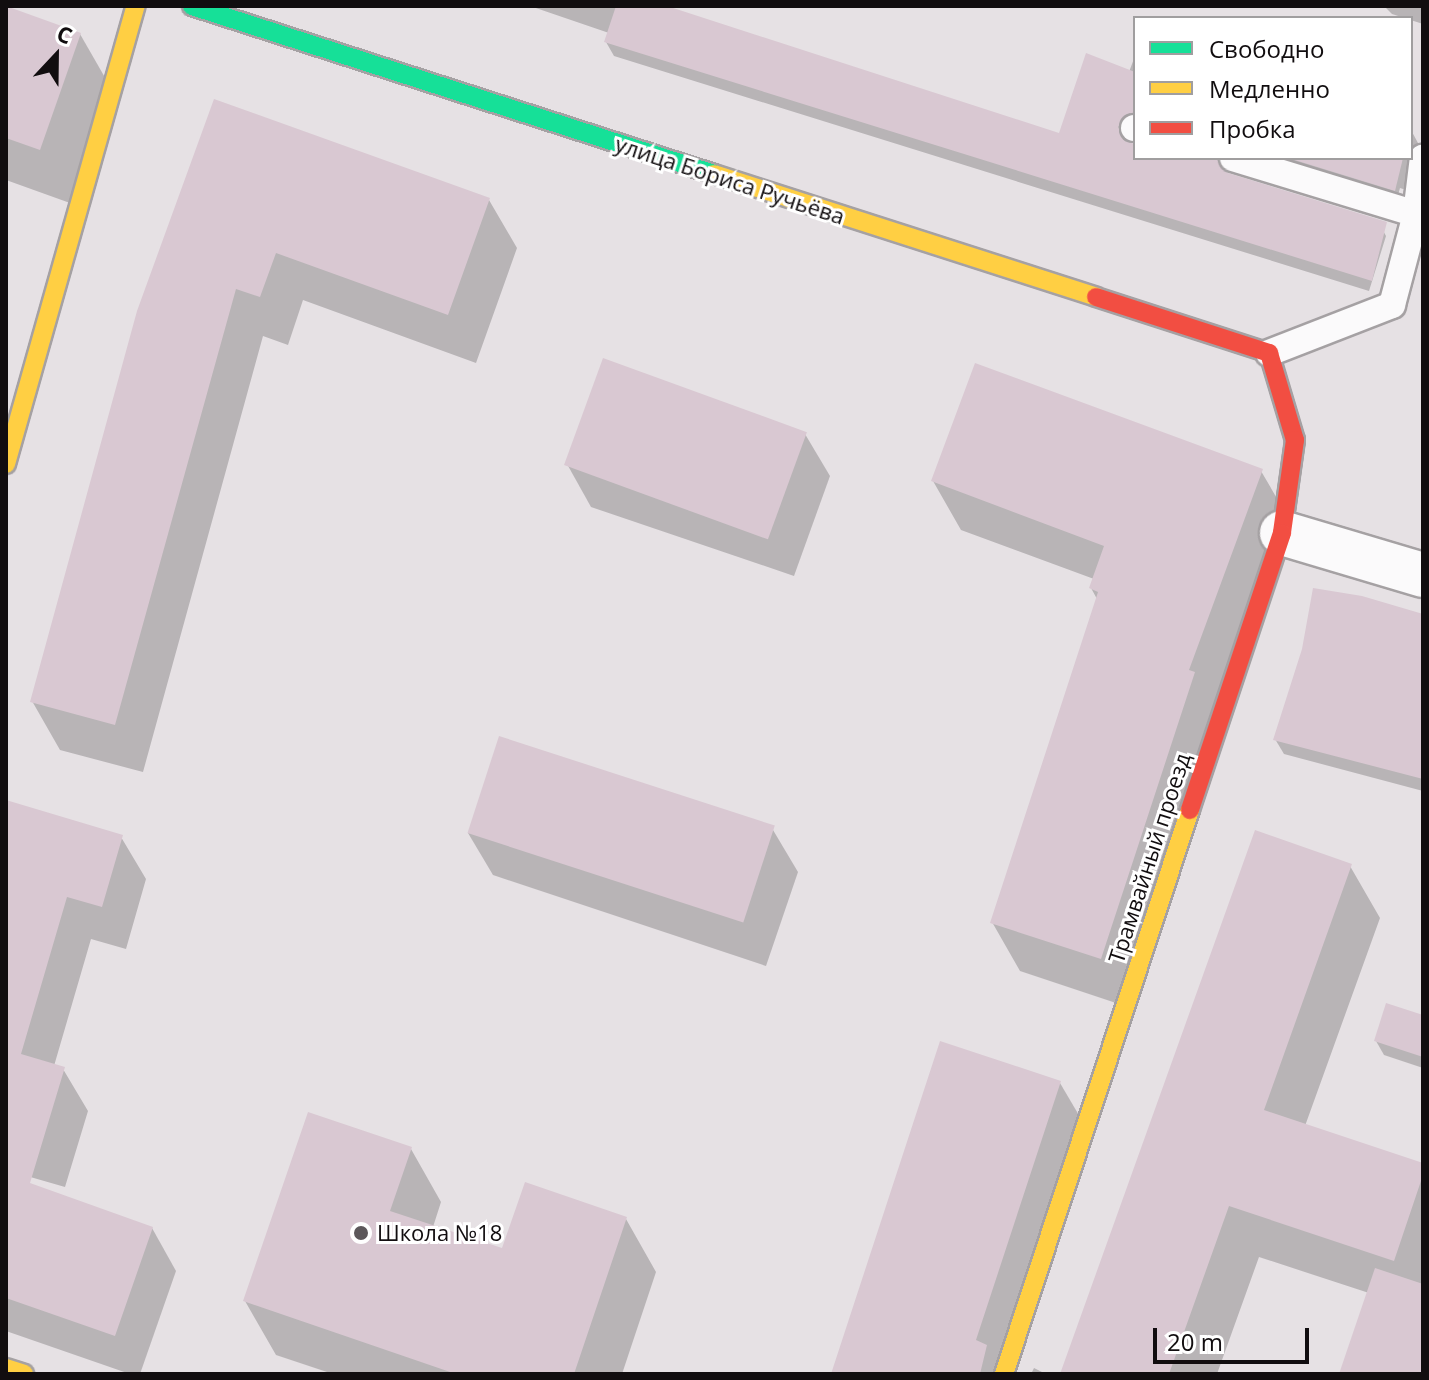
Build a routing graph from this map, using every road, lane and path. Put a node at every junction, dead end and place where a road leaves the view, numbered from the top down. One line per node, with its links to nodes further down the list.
1 (136, 6): 7 (street)
2 (192, 6): 6 (street, улица Бориса Ручьёва)
3 (1423, 157): 5 (lane)
4 (1240, 160): 5 (lane)
5 (1416, 214): 6 (lane)
6 (1269, 353): 8 (street, Трамвайный проезд)
7 (6, 464)
8 (1282, 533): 9 (street); 12 (street, Трамвайный проезд)
9 (1423, 575)
10 (6, 1368): 11 (street)
11 (24, 1374)
12 (1004, 1374)

